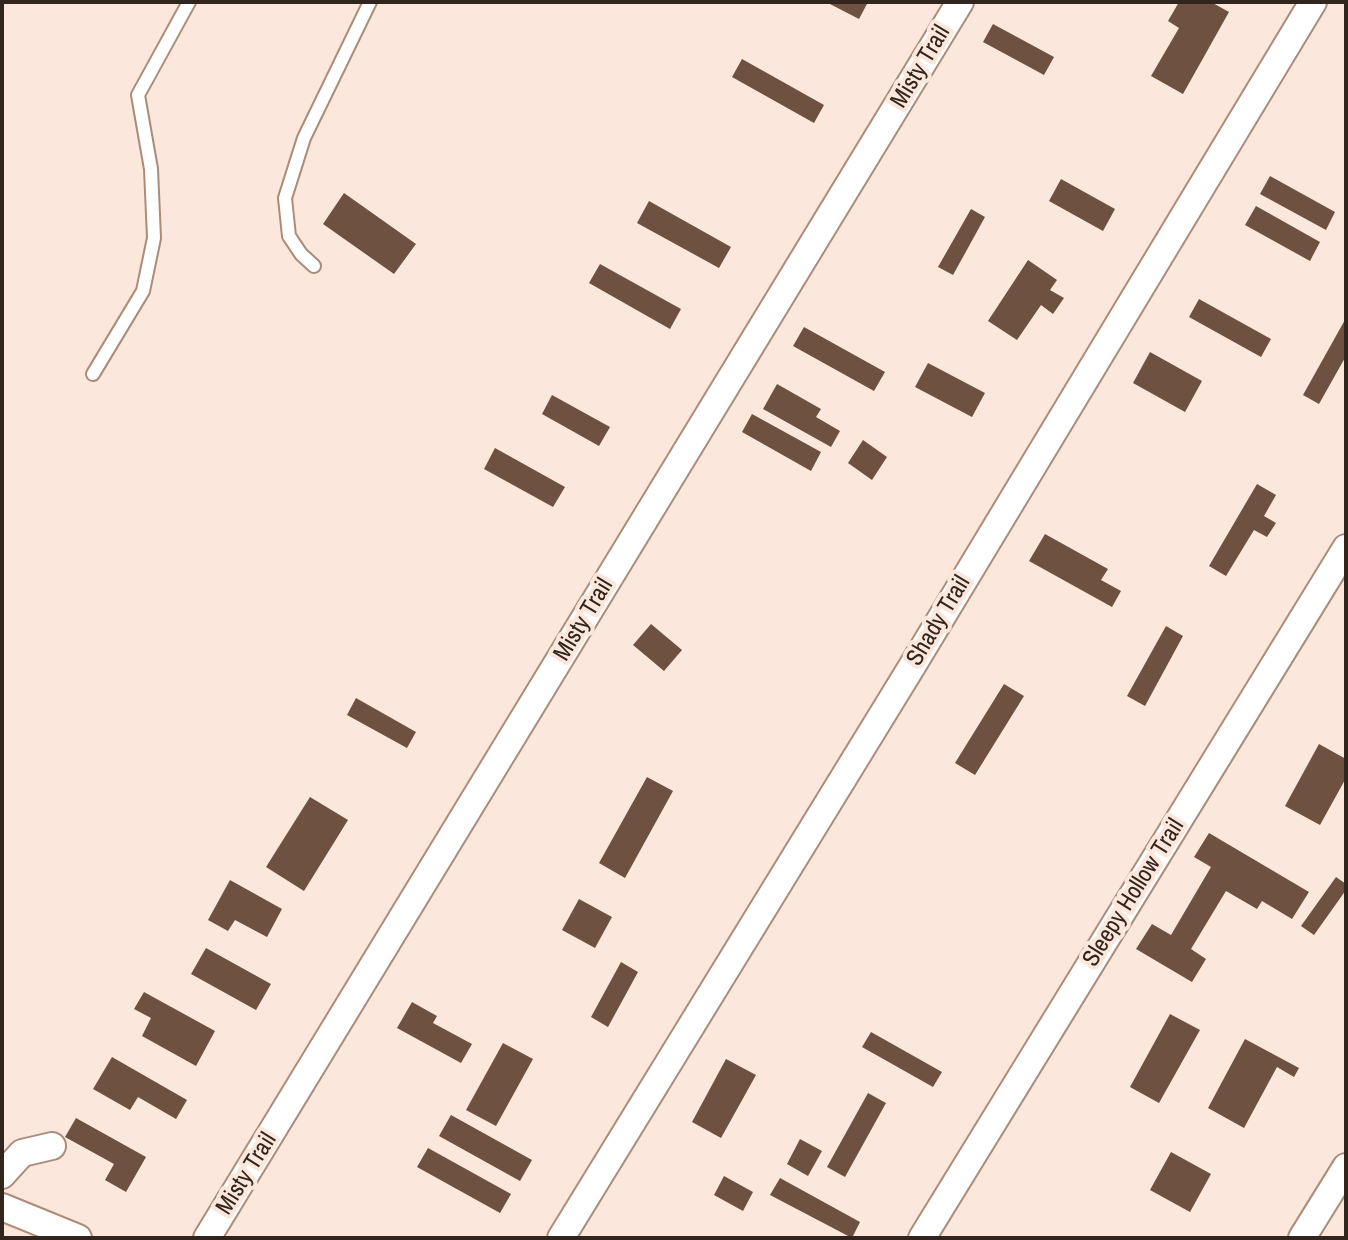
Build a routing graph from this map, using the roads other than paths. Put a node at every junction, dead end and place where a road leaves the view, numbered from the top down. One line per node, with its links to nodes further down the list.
1 (189, 2): 6 (lane)
2 (370, 2): 5 (lane)
3 (960, 2): 13 (street, Misty Trail)
4 (1313, 2): 14 (street, Shady Trail)
5 (314, 266)
6 (93, 374)
7 (1346, 548): 15 (street, Sleepy Hollow Trail)
8 (52, 1146): 10 (street)
9 (1346, 1167): 16 (street)
10 (2, 1175)
11 (2, 1207): 12 (street)
12 (78, 1238)
13 (207, 1238)
14 (561, 1238)
15 (922, 1238)
16 (1302, 1238)

